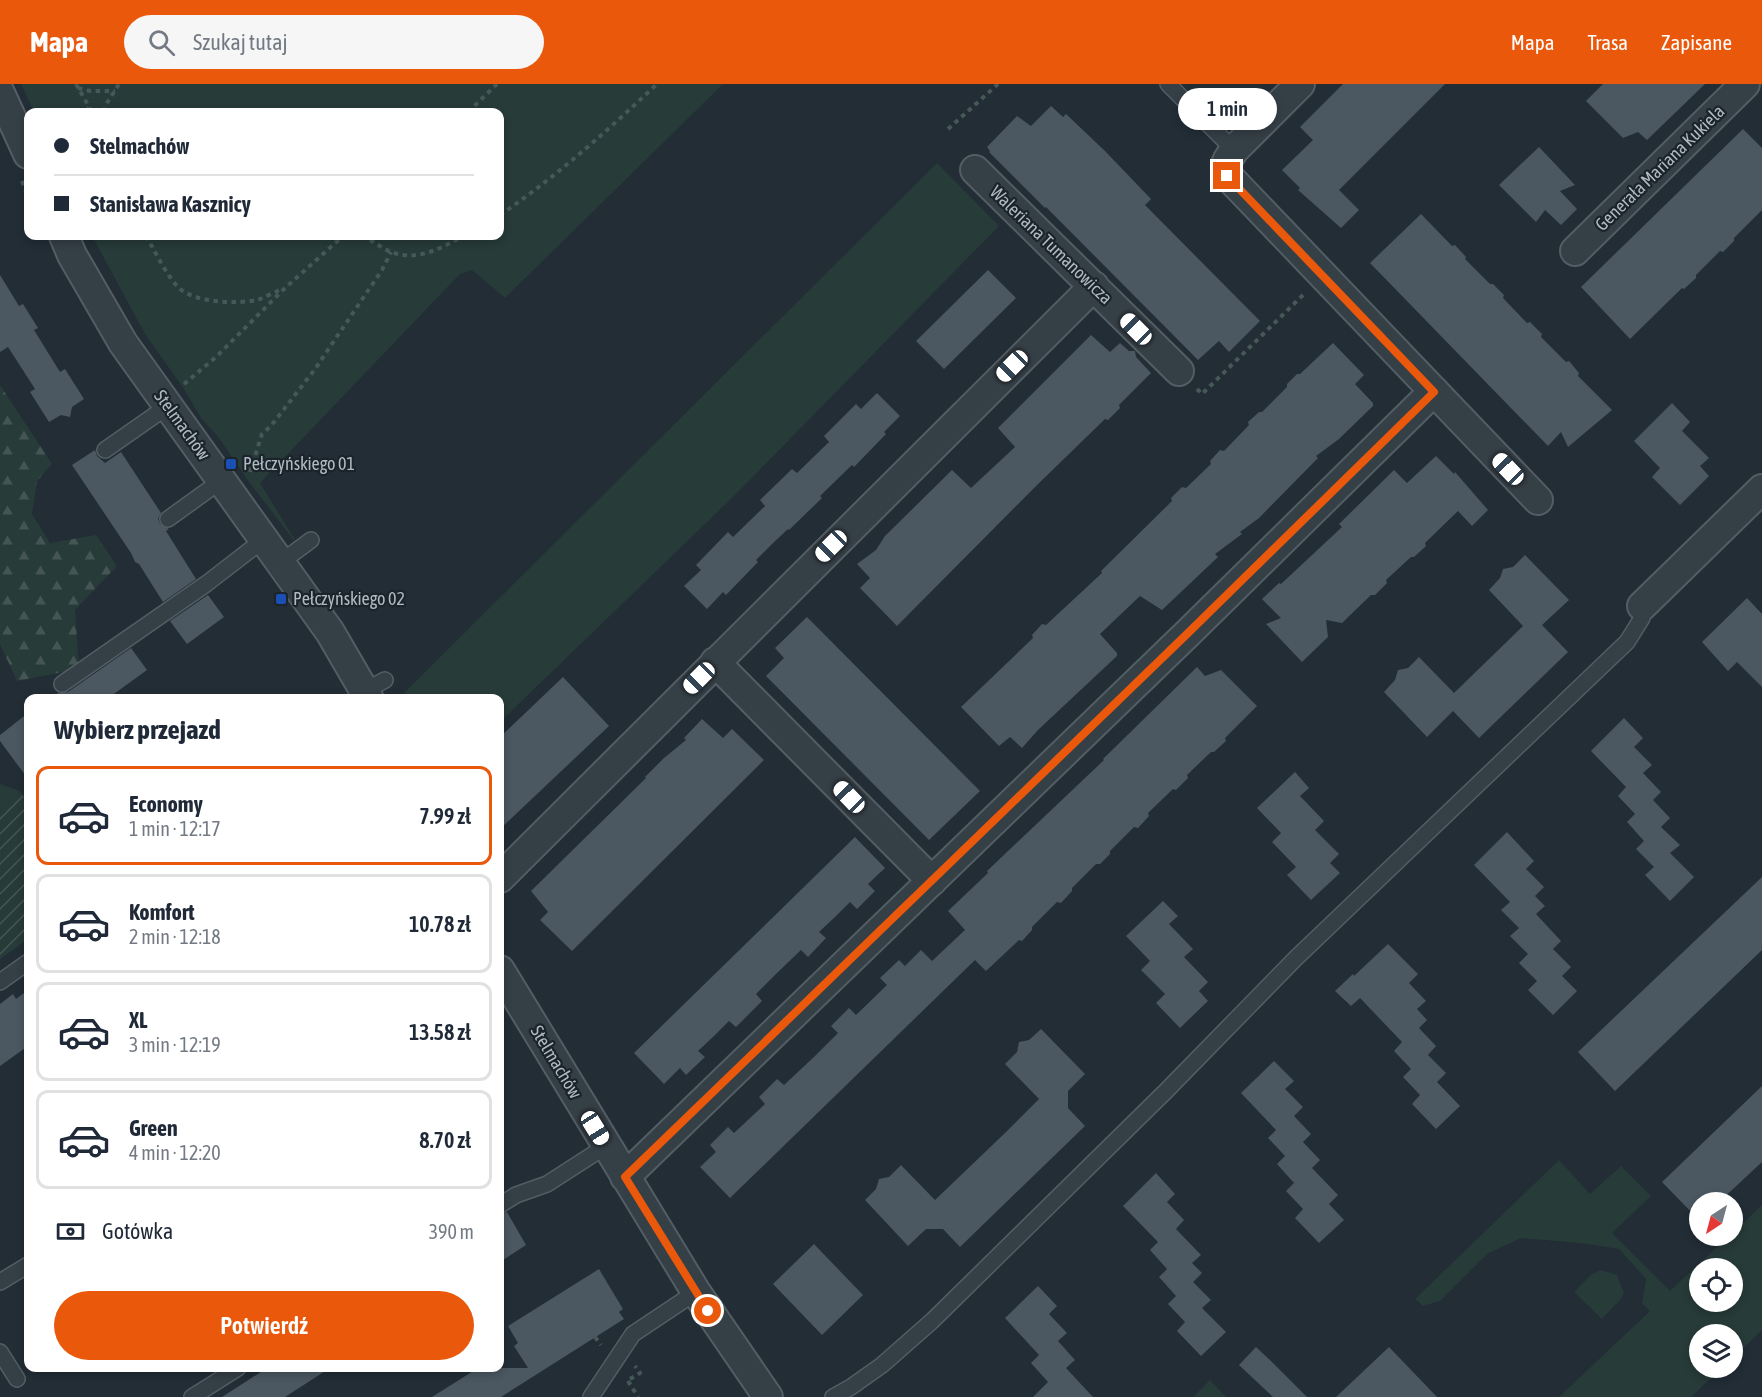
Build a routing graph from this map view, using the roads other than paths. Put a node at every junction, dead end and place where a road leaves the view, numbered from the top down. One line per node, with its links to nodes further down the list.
1 (1168, 84): 6 (lane)
2 (1300, 84): 6 (street)
3 (1745, 84): 9 (street, Generała Mariana Kukiela)
4 (0, 93): 5 (street)
5 (24, 145)
6 (1230, 156): 12 (street)
7 (975, 170): 10 (street, Waleriana Tumanowicza)
8 (66, 240): 13 (street, Stelmachów)
9 (1575, 251)
10 (1094, 286): 11 (street, Waleriana Tumanowicza); 23 (street)
11 (1179, 371)
12 (1434, 392): 17 (street); 27 (street)
13 (172, 398): 14 (lane); 15 (street, Stelmachów)
14 (105, 450)
15 (235, 478): 18 (lane); 19 (street, Stelmachów)
16 (1762, 489): 22 (street)
17 (1538, 500)
18 (168, 519)
19 (263, 540): 21 (street, Stelmachów); 24 (lane)
20 (311, 540): 21 (lane)
21 (280, 563): 25 (street, Stelmachów)
22 (1642, 606): 43 (lane)
23 (715, 662): 26 (street); 27 (street)
24 (62, 684)
25 (372, 690)
26 (504, 874)
27 (932, 881): 32 (street)
28 (24, 965): 29 (lane)
29 (0, 982)
30 (504, 982): 31 (street, Stelmachów)
31 (606, 1146): 32 (street, Stelmachów); 33 (lane)
32 (625, 1177): 36 (street, Stelmachów)
33 (504, 1202)
34 (24, 1267): 35 (lane)
35 (0, 1282)
36 (696, 1292): 41 (lane); 42 (street, Stelmachów)
37 (0, 1352): 39 (lane)
38 (232, 1372): 40 (lane)
39 (17, 1379)
40 (192, 1397)
41 (591, 1397)
42 (768, 1397)
43 (833, 1397)

